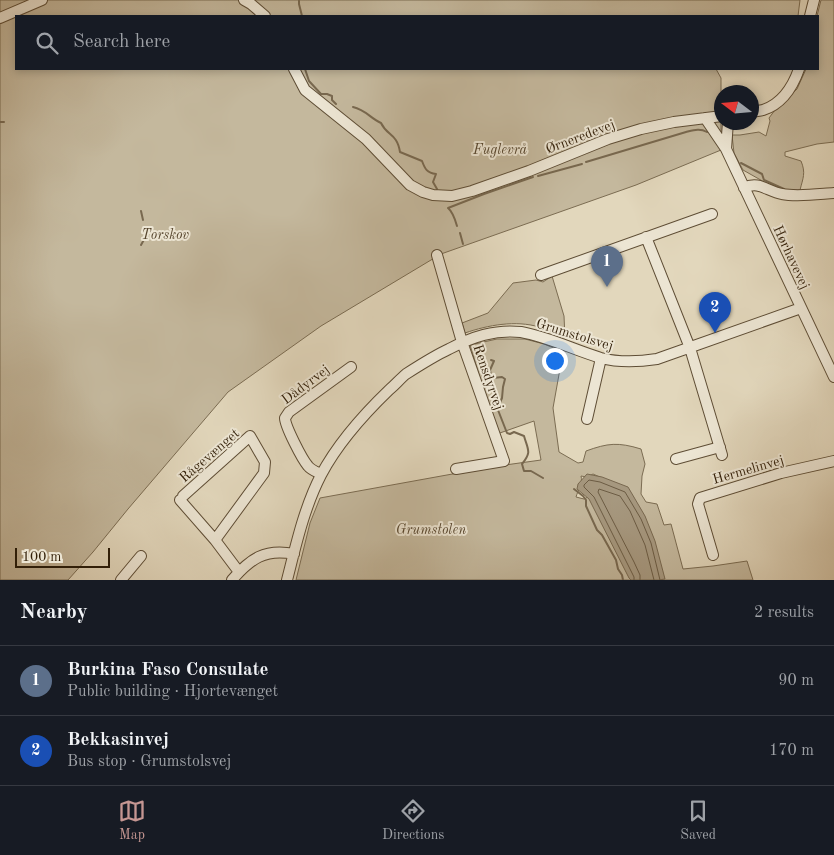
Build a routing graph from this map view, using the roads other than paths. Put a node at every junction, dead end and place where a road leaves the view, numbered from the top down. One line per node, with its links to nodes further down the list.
1 (42, 0): 6 (street)
2 (244, 0): 4 (street)
3 (814, 0): 5 (street)
4 (264, 15)
5 (810, 15)
6 (0, 18)
7 (295, 70): 11 (street, Ørneredevej)
8 (799, 70): 9 (street)
9 (759, 111)
10 (714, 117): 11 (street, Ørneredevej)
11 (705, 118): 13 (street, Hørhavevej)
12 (727, 130): 13 (street, Hørhavevej)
13 (726, 149): 14 (street, Hørhavevej)
14 (744, 188): 15 (street); 20 (street, Hørhavevej)
15 (834, 193)
16 (712, 214): 17 (street)
17 (646, 237): 19 (street); 22 (street)
18 (437, 255): 21 (street, Rensdyrvej)
19 (541, 275)
20 (801, 308): 22 (street, Grumstolsvej); 25 (street, Hørhavevej)
21 (462, 342): 23 (street, Grumstolsvej); 29 (street, Rensdyrvej); 30 (street, Grumstolsvej)
22 (690, 348): 23 (street, Grumstolsvej); 27 (street)
23 (601, 358): 26 (street)
24 (351, 367): 30 (street, Dådyrvej)
25 (834, 377)
26 (588, 419)
27 (676, 459)
28 (834, 461): 33 (street, Hermelinvej)
29 (456, 469)
30 (321, 474): 32 (street, Grumstolsvej)
31 (215, 540): 31 (street, Rågevænget); 35 (street, Rågevænget)
32 (294, 554): 35 (street); 37 (street, Grumstolsvej)
33 (713, 555)
34 (141, 556): 36 (street)
35 (236, 576)
36 (121, 580)
37 (287, 580)

